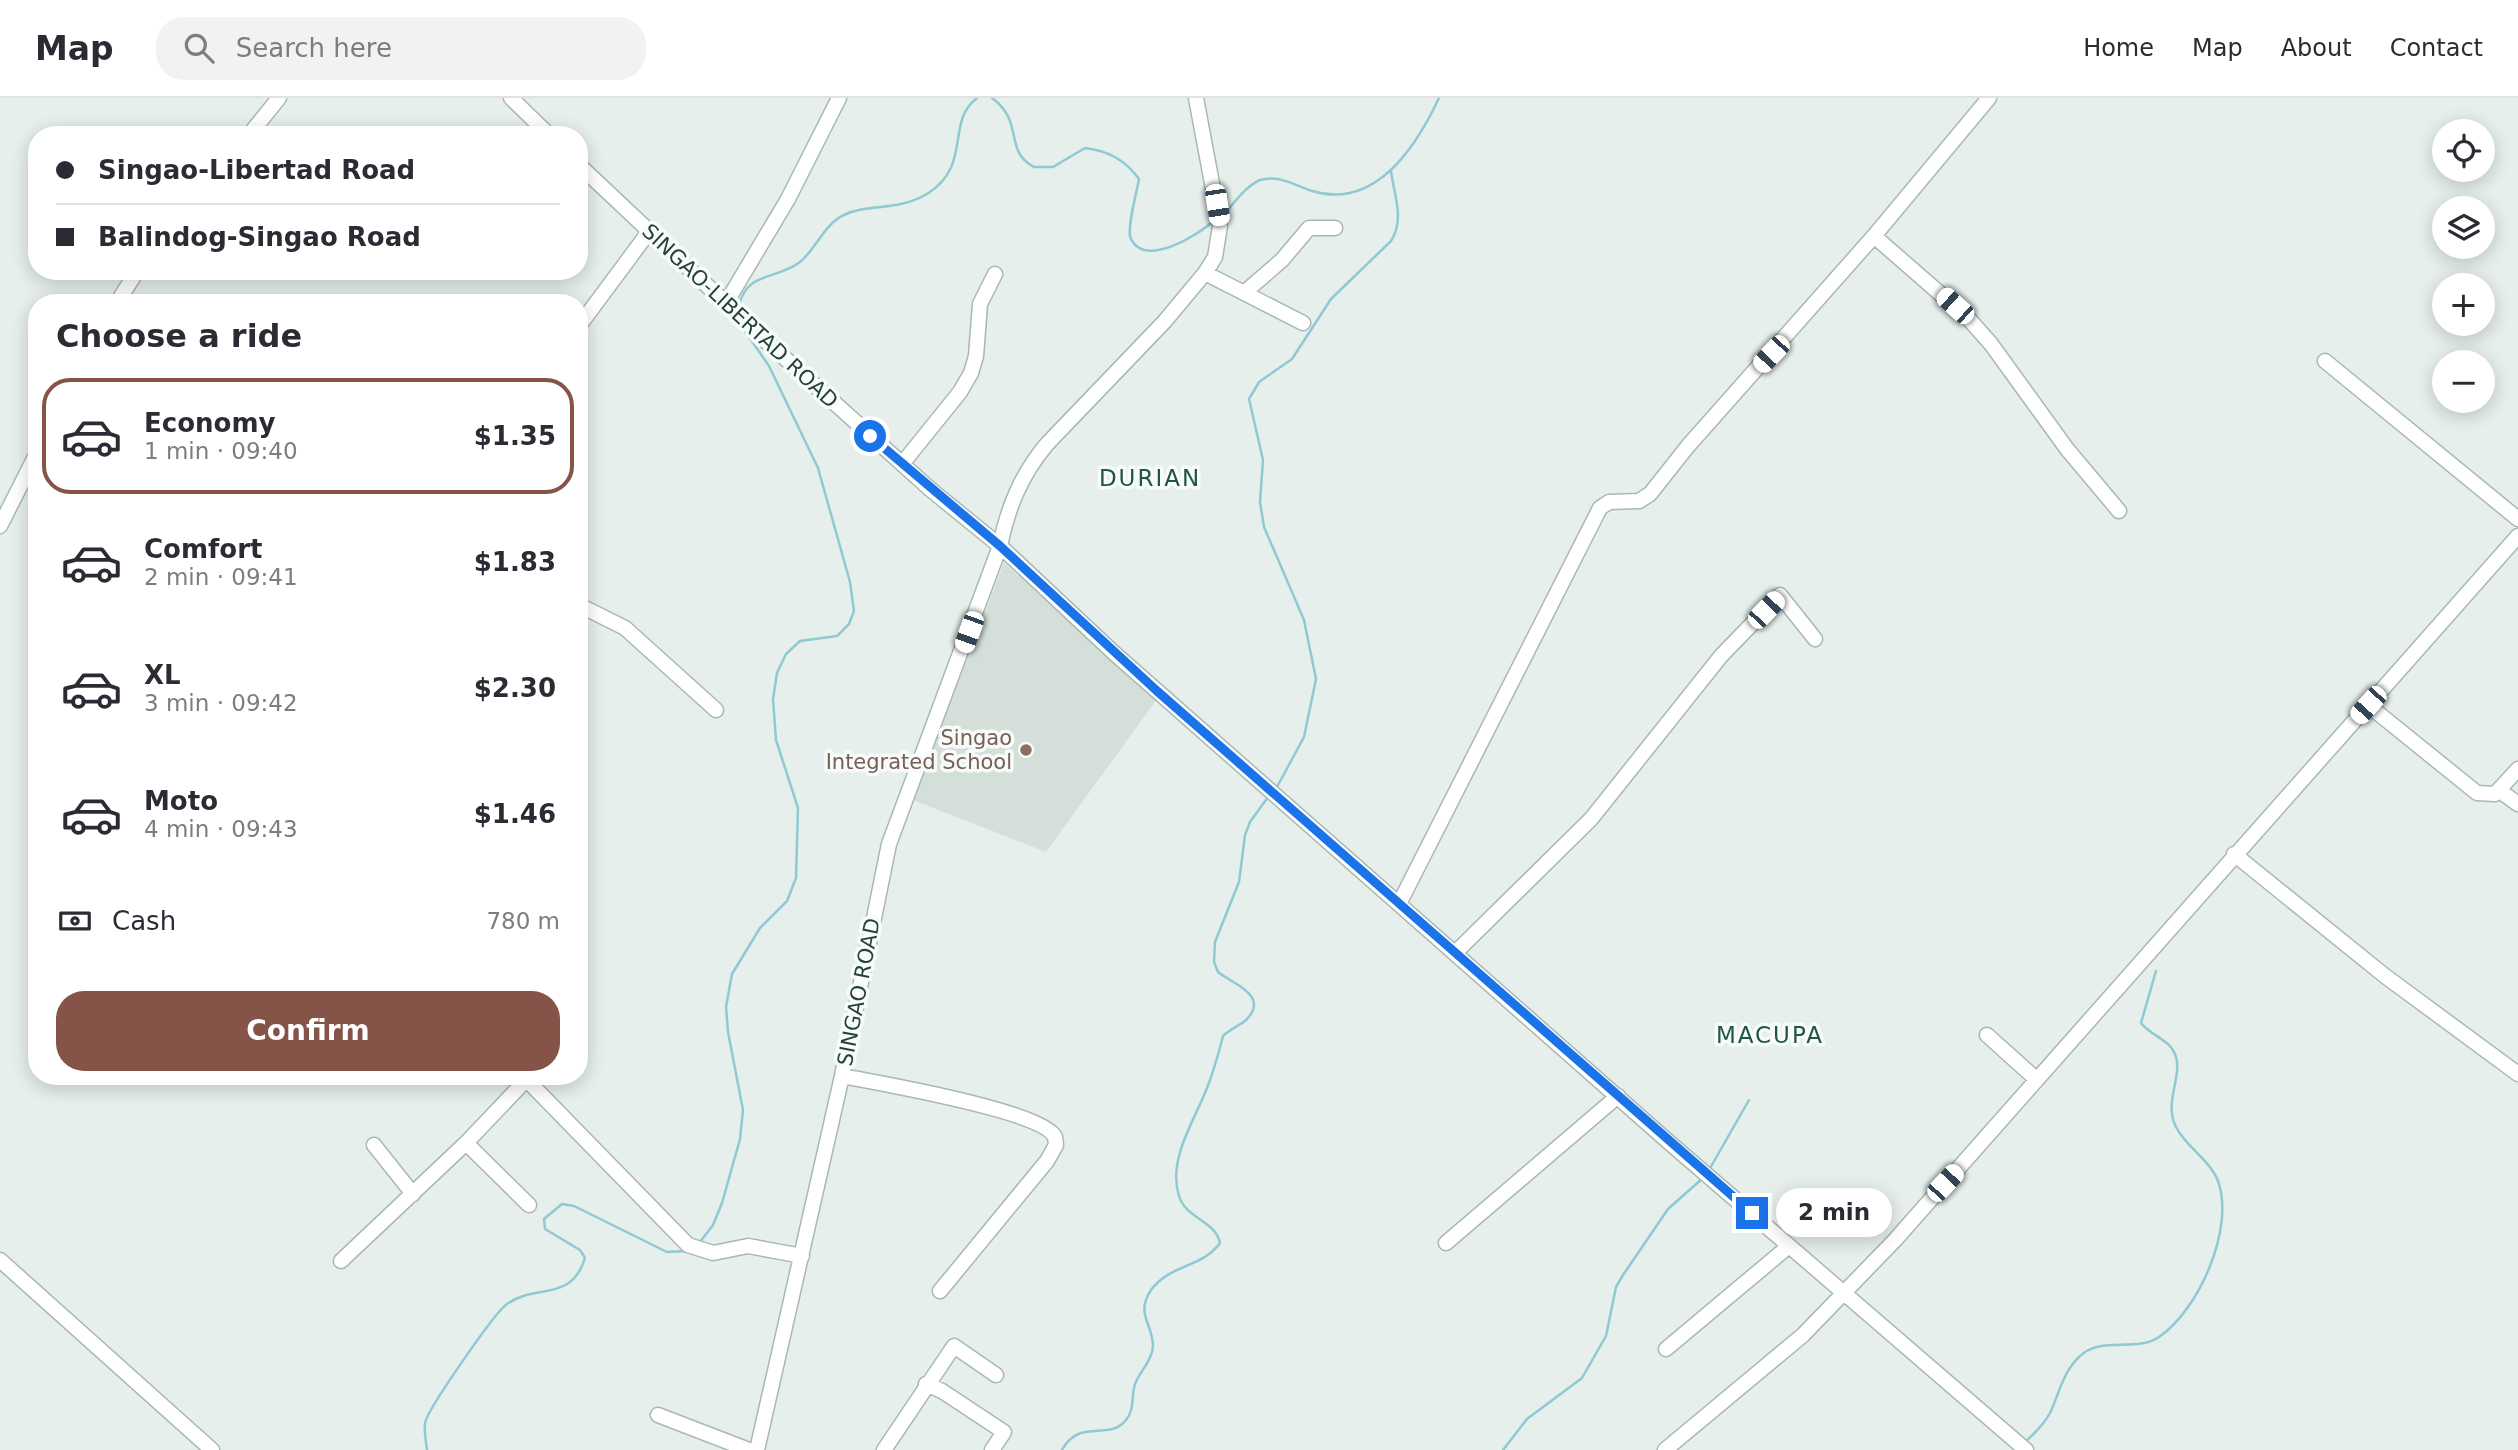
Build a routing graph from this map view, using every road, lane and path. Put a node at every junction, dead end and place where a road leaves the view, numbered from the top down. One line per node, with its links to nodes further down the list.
1 (279, 98): 6 (street)
2 (511, 98): 7 (street)
3 (839, 98): 15 (street)
4 (1196, 98): 12 (street, SINGAO ROAD)
5 (1989, 98): 11 (street)
6 (256, 126)
7 (540, 126)
8 (588, 174): 10 (street, SINGAO-LIBERTAD ROAD)
9 (1335, 228): 14 (street)
10 (648, 233): 15 (street, SINGAO-LIBERTAD ROAD); 16 (street)
11 (1874, 236): 21 (street); 34 (street)
12 (1205, 273): 14 (street); 25 (street, SINGAO ROAD)
13 (995, 274): 19 (street)
14 (1245, 292): 17 (street)
15 (726, 303): 19 (street, SINGAO-LIBERTAD ROAD)
16 (588, 314)
17 (1303, 323)
18 (2325, 361): 22 (street)
19 (902, 464): 25 (street, SINGAO-LIBERTAD ROAD)
20 (28, 471): 23 (street)
21 (2119, 511)
22 (2518, 519)
23 (0, 526)
24 (2518, 536): 28 (street)
25 (1000, 546): 34 (street, SINGAO-LIBERTAD ROAD); 38 (street, SINGAO ROAD)
26 (588, 610): 29 (street)
27 (1815, 639): 35 (street)
28 (2368, 705): 31 (street); 33 (street)
29 (716, 710)
30 (2518, 769): 31 (street)
31 (2500, 790): 32 (street)
32 (2518, 804)
33 (2234, 854): 37 (street); 39 (street)
34 (1400, 902): 35 (street, SINGAO-LIBERTAD ROAD)
35 (1456, 952): 42 (street, SINGAO-LIBERTAD ROAD)
36 (1987, 1035): 39 (street)
37 (2518, 1074)
38 (842, 1076): 49 (street, SINGAO ROAD); 52 (street)
39 (2036, 1079): 53 (street)
40 (518, 1085): 43 (street)
41 (531, 1085): 49 (street)
42 (1618, 1096): 47 (street); 48 (street, SINGAO-LIBERTAD ROAD)
43 (466, 1143): 45 (street); 46 (street)
44 (374, 1145): 45 (street)
45 (413, 1194): 51 (street)
46 (529, 1205)
47 (1446, 1243)
48 (1789, 1246): 53 (street, SINGAO-LIBERTAD ROAD); 54 (street)
49 (802, 1256): 60 (street, SINGAO ROAD)
50 (0, 1261): 58 (street)
51 (341, 1261)
52 (940, 1291)
53 (1845, 1293): 63 (street); 64 (street, SINGAO-LIBERTAD ROAD)
54 (1666, 1349)
55 (996, 1375): 56 (street)
56 (926, 1384): 61 (street); 62 (street)
57 (658, 1415): 59 (street)
58 (212, 1450)
59 (749, 1450)
60 (757, 1450)
61 (884, 1450)
62 (992, 1450)
63 (1665, 1450)
64 (2026, 1450)

